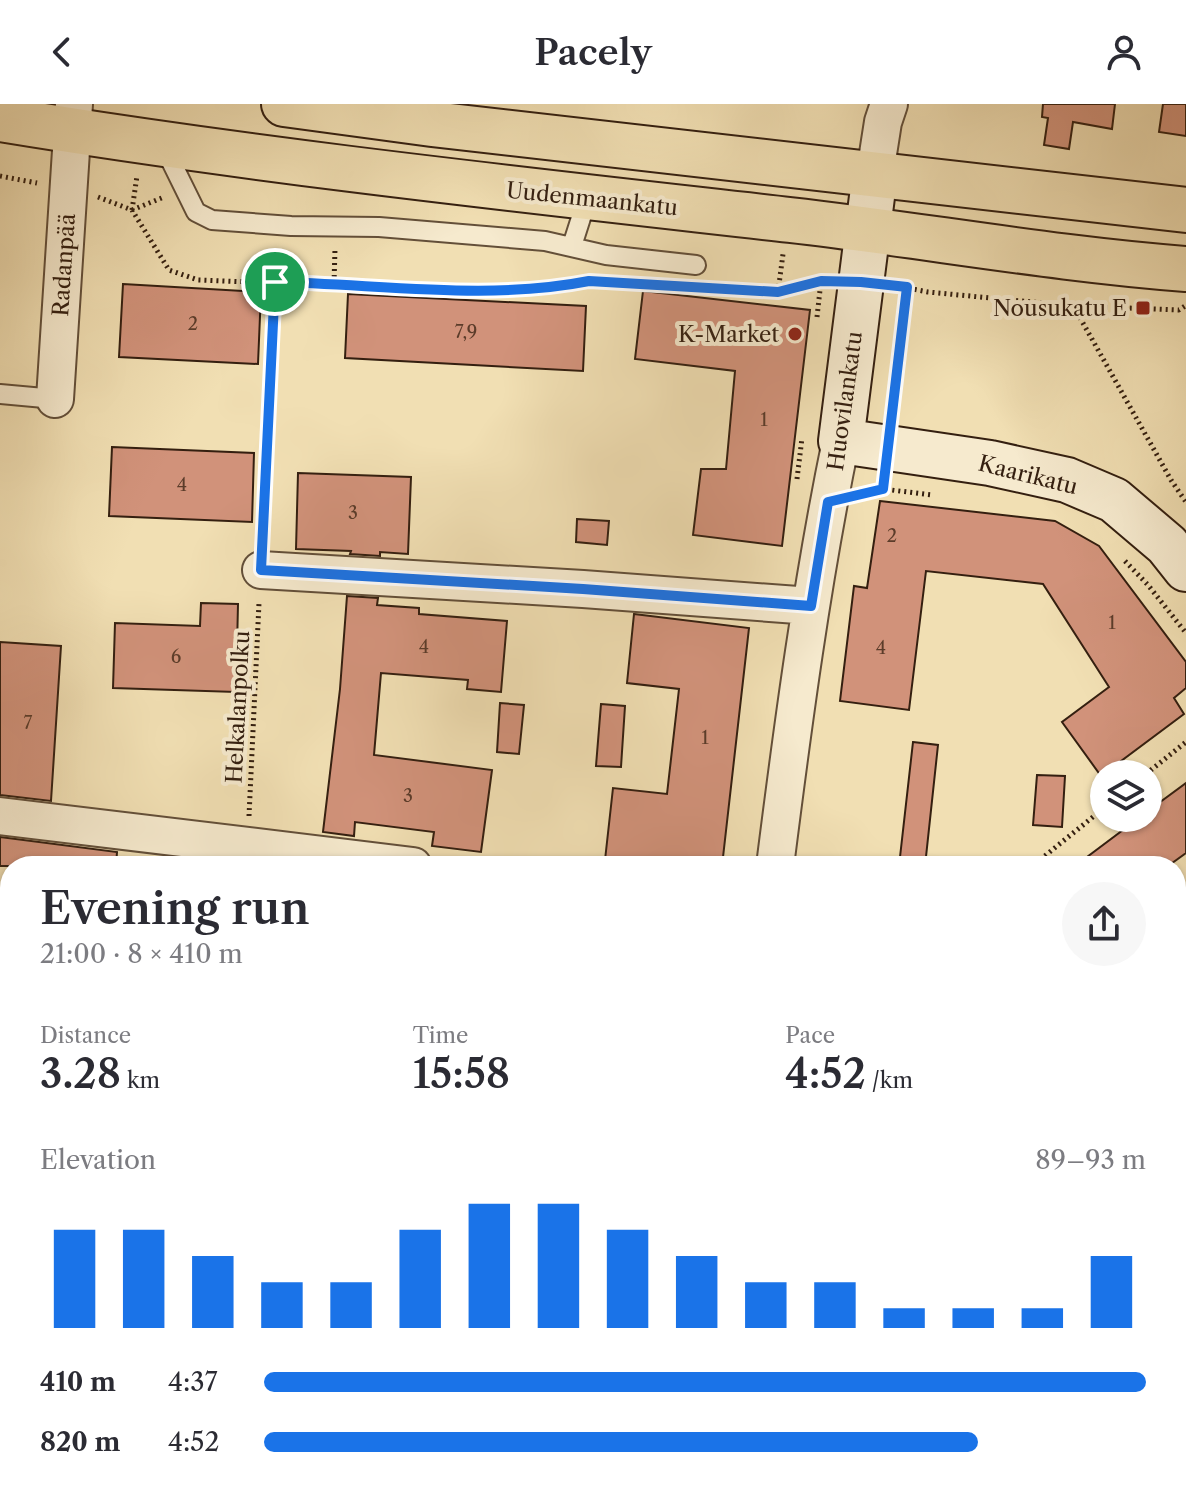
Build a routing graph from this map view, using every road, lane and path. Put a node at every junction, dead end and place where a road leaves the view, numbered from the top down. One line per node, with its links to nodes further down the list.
1 (284, 104): 6 (main road)
2 (889, 104): 6 (street)
3 (73, 118): 4 (main road, Uudenmaankatu); 5 (main road, Uudenmaankatu); 8 (street, Radanpää)
4 (0, 119)
5 (163, 145): 9 (lane); 10 (main road, Uudenmaankatu)
6 (875, 173): 12 (main road); 13 (street, Huovilankatu)
7 (0, 176): 8 (path)
8 (69, 189): 11 (path); 27 (street, Radanpää)
9 (186, 192): 11 (path); 14 (lane)
10 (587, 199): 13 (main road, Uudenmaankatu); 14 (lane)
11 (132, 210): 18 (path)
12 (1186, 210)
13 (868, 229): 17 (main road, Uudenmaankatu); 19 (street, Huovilankatu)
14 (572, 246): 16 (lane)
15 (335, 263): 20 (path)
16 (696, 265)
17 (1186, 269)
18 (275, 282): 20 (path); 35 (path, Helkalanpolku)
19 (861, 282): 22 (path); 23 (path); 28 (street, Huovilankatu)
20 (334, 283): 21 (path)
21 (621, 283)
22 (699, 287)
23 (907, 287): 24 (path); 30 (path)
24 (1074, 306): 25 (path); 32 (path)
25 (1186, 306)
26 (0, 394): 27 (lane)
27 (55, 399)
28 (841, 441): 30 (street, Kaarikatu); 31 (street, Huovilankatu)
29 (953, 467): 30 (street, Kaarikatu); 30 (path); 34 (street, Kaarikatu)
30 (885, 469): 31 (path)
31 (828, 502): 36 (street, Huovilankatu)
32 (1186, 502)
33 (1122, 558): 37 (path)
34 (1186, 569)
35 (261, 570): 36 (street); 42 (path, Helkalanpolku)
36 (811, 606): 44 (street, Huovilankatu)
37 (1186, 633)
38 (1186, 742): 39 (path)
39 (1162, 761)
40 (0, 816): 42 (street)
41 (1090, 819): 45 (path)
42 (247, 846): 43 (street)
43 (330, 856)
44 (776, 856)
45 (1045, 856)

